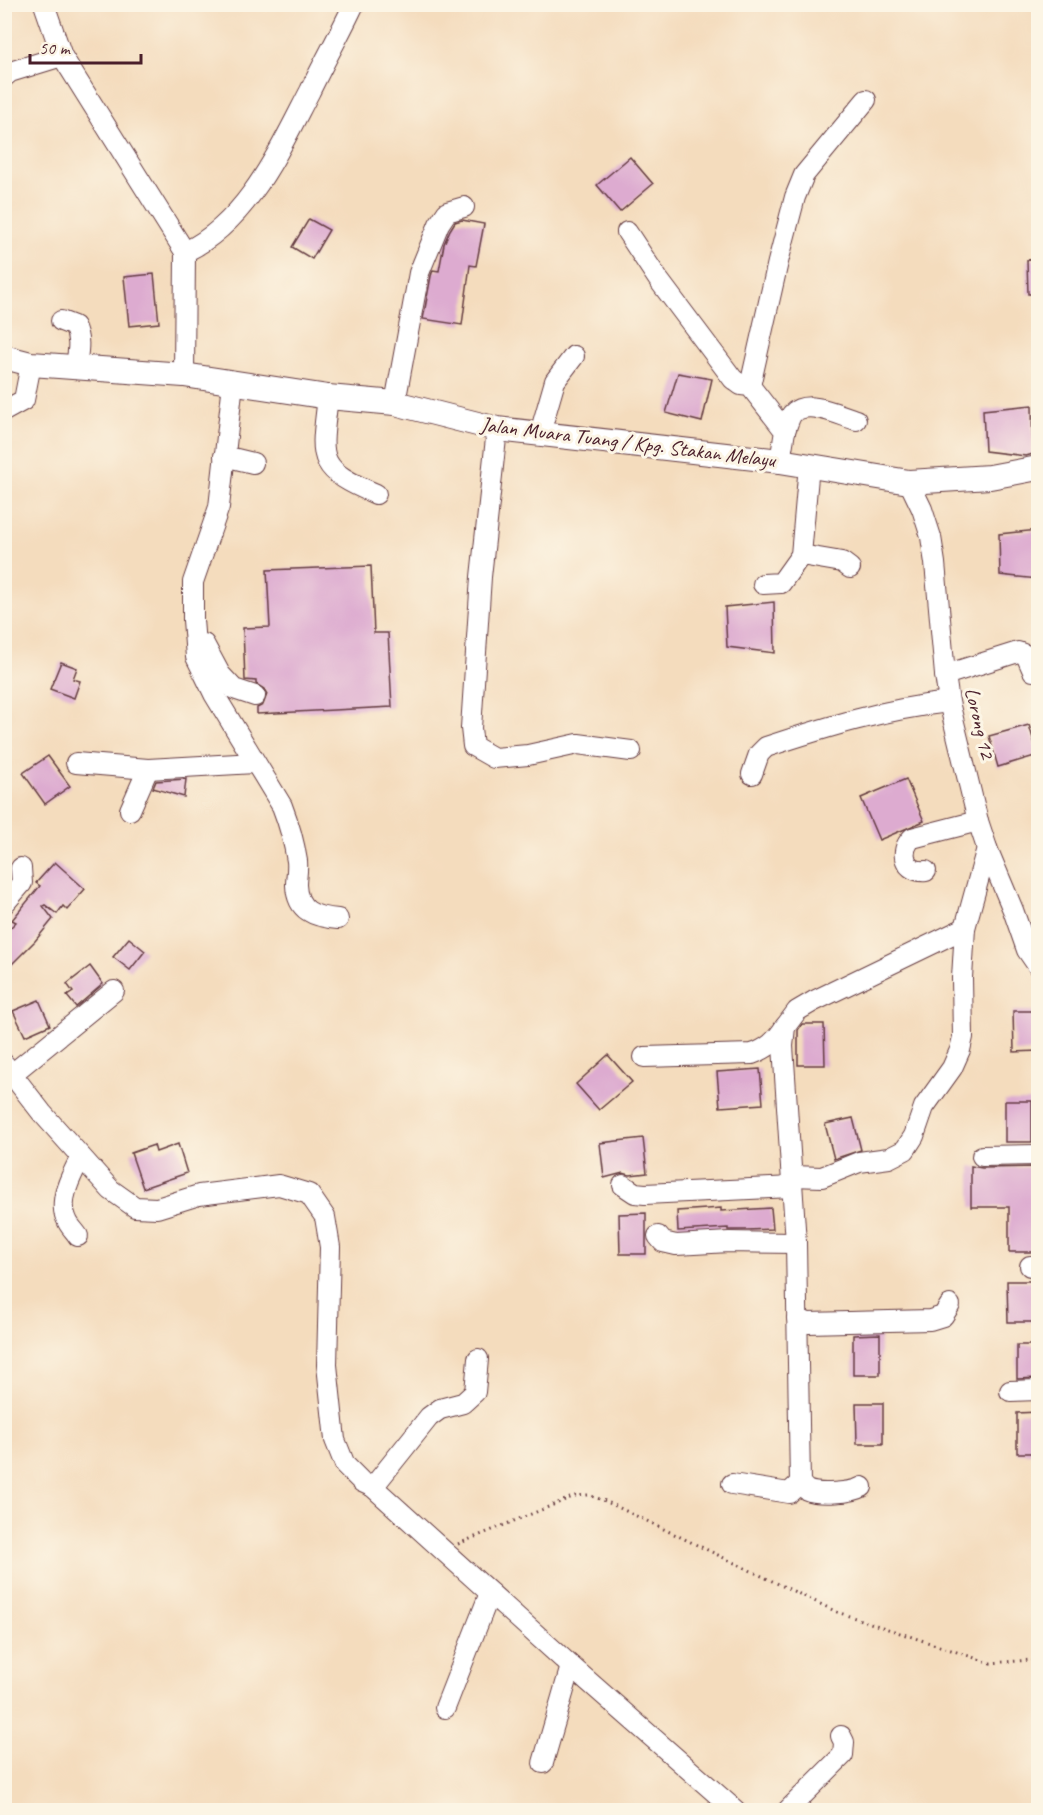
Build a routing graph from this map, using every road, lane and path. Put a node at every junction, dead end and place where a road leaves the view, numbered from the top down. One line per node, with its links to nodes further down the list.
1 (44, 4): 3 (street)
2 (354, 4): 8 (street)
3 (62, 56): 4 (street); 8 (street)
4 (4, 77)
5 (866, 100): 16 (street)
6 (464, 207): 18 (street)
7 (627, 232): 16 (street)
8 (185, 252): 14 (street)
9 (61, 321): 13 (street)
10 (574, 356): 23 (street)
11 (4, 357): 12 (main road, Jalan Muara Tuang / Kpg. Stakan Melayu)
12 (31, 364): 13 (main road, Jalan Muara Tuang / Kpg. Stakan Melayu); 19 (street)
13 (76, 366): 14 (main road, Jalan Muara Tuang / Kpg. Stakan Melayu)
14 (184, 375): 15 (main road, Jalan Muara Tuang / Kpg. Stakan Melayu)
15 (233, 383): 17 (main road, Jalan Muara Tuang / Kpg. Stakan Melayu); 24 (street)
16 (750, 386): 22 (street)
17 (328, 397): 18 (main road, Jalan Muara Tuang / Kpg. Stakan Melayu); 30 (street)
18 (395, 403): 21 (main road, Jalan Muara Tuang / Kpg. Stakan Melayu)
19 (4, 411)
20 (856, 420): 22 (street)
21 (496, 429): 23 (main road, Jalan Muara Tuang / Kpg. Stakan Melayu); 39 (street)
22 (785, 431): 25 (street)
23 (540, 433): 25 (main road, Jalan Muara Tuang / Kpg. Stakan Melayu)
24 (224, 456): 26 (street); 34 (street)
25 (780, 461): 27 (main road, Jalan Muara Tuang / Kpg. Stakan Melayu)
26 (253, 463)
27 (809, 465): 29 (main road, Jalan Muara Tuang / Kpg. Stakan Melayu); 31 (street)
28 (1038, 468): 29 (main road, Jalan Muara Tuang / Kpg. Stakan Melayu)
29 (909, 482): 36 (street, Lorong 12)
30 (376, 494)
31 (801, 555): 32 (street); 33 (street)
32 (850, 568)
33 (763, 584)
34 (193, 620): 37 (street); 40 (street)
35 (1033, 671): 36 (street)
36 (945, 675): 38 (street, Lorong 12)
37 (255, 696)
38 (949, 702): 43 (street); 45 (street, Lorong 12)
39 (631, 751)
40 (255, 763): 42 (street); 50 (street)
41 (76, 764): 42 (street)
42 (148, 769): 44 (street)
43 (752, 774)
44 (129, 810)
45 (978, 821): 46 (street, Lorong 12); 48 (street)
46 (987, 848): 51 (street); 52 (street, Lorong 12)
47 (21, 868): 49 (street)
48 (926, 871)
49 (4, 904)
50 (338, 919)
51 (964, 928): 54 (street); 60 (street)
52 (1038, 966)
53 (114, 991): 56 (street)
54 (785, 1028): 55 (street); 60 (street)
55 (644, 1057)
56 (8, 1069): 59 (street)
57 (1038, 1155): 58 (street)
58 (982, 1156)
59 (81, 1157): 62 (street); 72 (street)
60 (792, 1181): 61 (street); 64 (street)
61 (623, 1185)
62 (78, 1236)
63 (658, 1236): 64 (street)
64 (796, 1243): 66 (street)
65 (950, 1305): 66 (street)
66 (797, 1318): 70 (street)
67 (478, 1359): 72 (street)
68 (1038, 1390): 69 (street)
69 (1010, 1391)
70 (800, 1483): 71 (street); 73 (street)
71 (732, 1484)
72 (373, 1487): 74 (street)
73 (862, 1487)
74 (444, 1550): 75 (street); 76 (path)
75 (490, 1593): 77 (street); 78 (street)
76 (1038, 1664)
77 (571, 1666): 80 (street); 81 (street)
78 (445, 1708)
79 (841, 1736): 82 (street)
80 (543, 1763)
81 (735, 1810)
82 (788, 1810)

